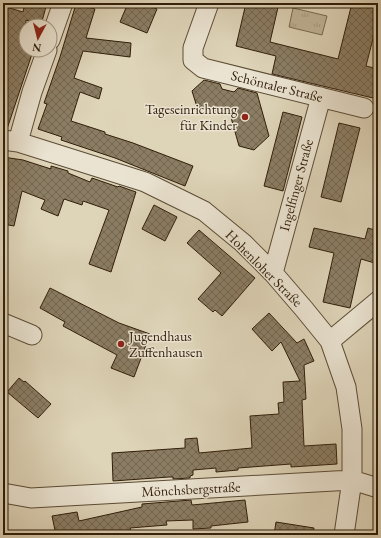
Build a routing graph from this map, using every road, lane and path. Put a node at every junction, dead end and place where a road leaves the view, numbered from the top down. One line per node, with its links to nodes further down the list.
1 (63, 3): 3 (street)
2 (209, 3): 5 (street, Schöntaler Straße)
3 (58, 18)
4 (44, 58): 7 (street)
5 (321, 98): 6 (street, Schöntaler Straße); 8 (street, Ingelfinger Straße)
6 (364, 108)
7 (10, 141): 8 (street, Hohenloher Straße)
8 (273, 273): 12 (street, Hohenloher Straße)
9 (378, 301): 12 (street)
10 (3, 323): 11 (street)
11 (32, 335)
12 (330, 341): 13 (street, Hohenloher Straße)
13 (352, 480): 14 (street, Mönchsbergstraße); 15 (street, Mönchsbergstraße); 16 (street, Hohenloher Straße)
14 (378, 488)
15 (3, 493)
16 (344, 535)

